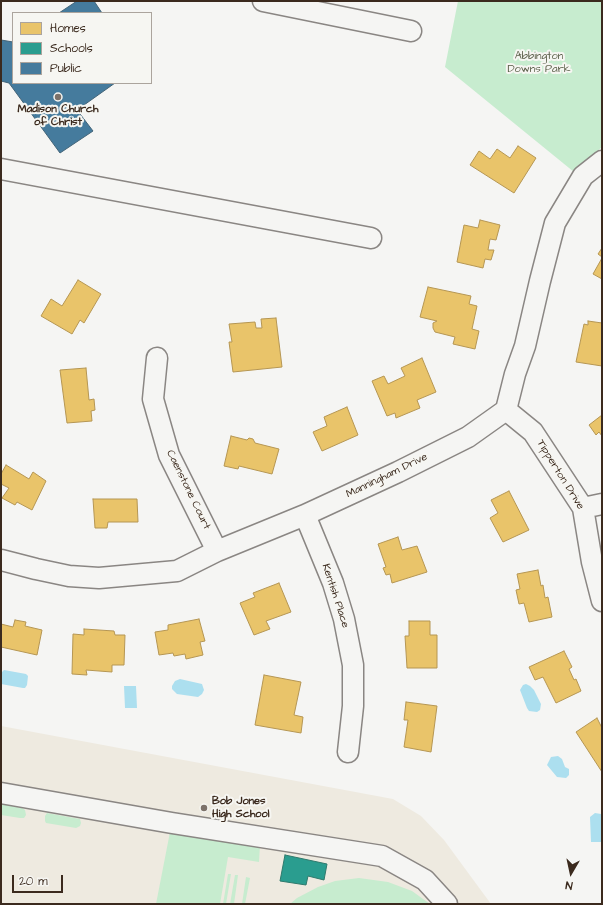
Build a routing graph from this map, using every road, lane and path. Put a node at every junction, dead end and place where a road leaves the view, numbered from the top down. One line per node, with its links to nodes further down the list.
1 (263, 1): 2 (street)
2 (411, 31)
3 (602, 161): 7 (street)
4 (1, 169): 5 (street)
5 (371, 238)
6 (157, 358): 10 (street, Caenstone Court)
7 (506, 410): 8 (street, Tipperton Drive); 9 (street, Manningham Drive)
8 (593, 506): 12 (street, Tipperton Drive)
9 (306, 515): 10 (street, Manningham Drive); 13 (street, Kentish Place)
10 (217, 551): 11 (street, Manningham Drive)
11 (1, 560)
12 (602, 601)
13 (348, 752)
14 (1, 793): 15 (street)
15 (447, 904)

